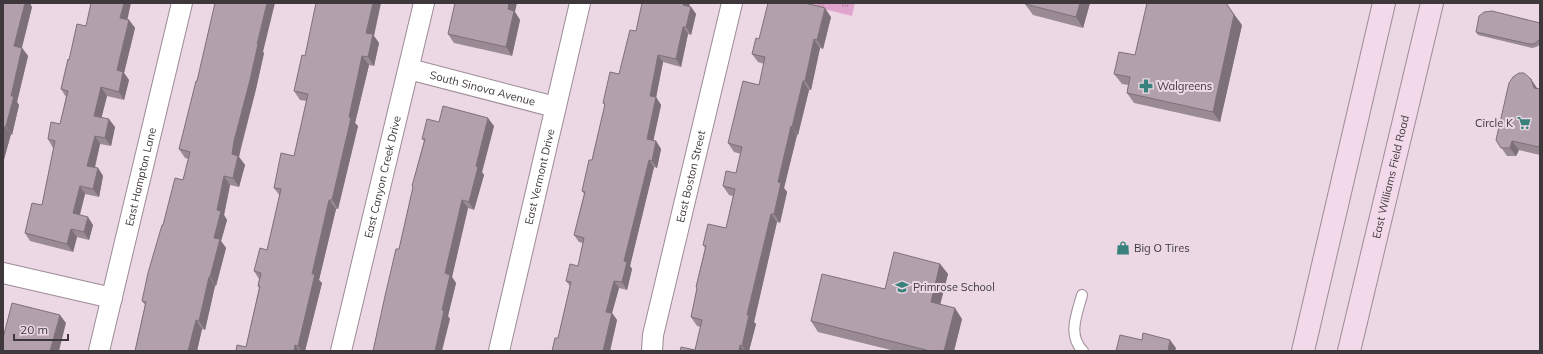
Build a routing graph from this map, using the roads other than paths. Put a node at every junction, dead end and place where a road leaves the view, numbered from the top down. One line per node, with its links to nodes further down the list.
1 (182, 3): 11 (street, East Hampton Lane)
2 (424, 3): 7 (street, East Canyon Creek Drive)
3 (580, 3): 8 (street, East Vermont Drive)
4 (732, 3): 15 (street, East Boston Street)
5 (1384, 3): 17 (main road)
6 (1432, 3): 18 (main road, East Williams Field Road)
7 (409, 69): 8 (street, South Sinova Avenue); 13 (street, East Canyon Creek Drive)
8 (555, 108): 14 (street, East Vermont Drive)
9 (3, 273): 11 (street)
10 (1082, 295): 16 (lane)
11 (112, 298): 12 (street, East Hampton Lane)
12 (99, 351)
13 (341, 351)
14 (499, 351)
15 (652, 351)
16 (1083, 351)
17 (1304, 351)
18 (1349, 351)

